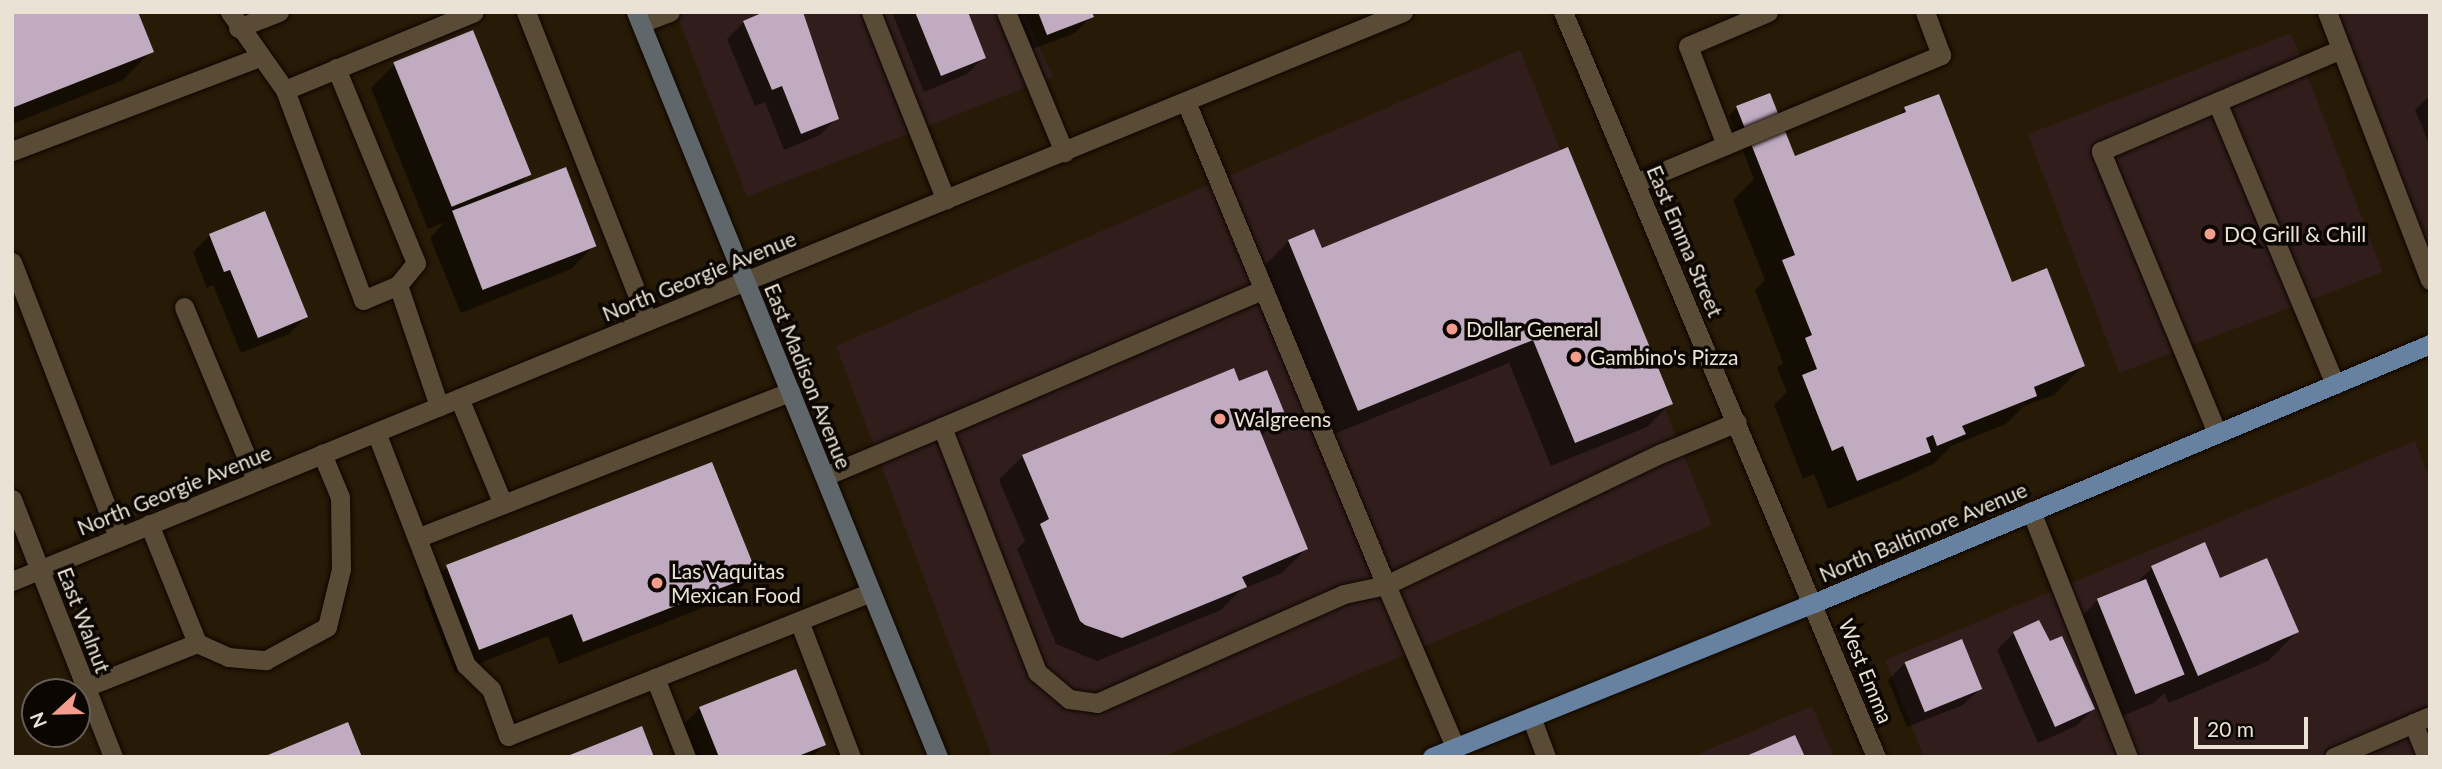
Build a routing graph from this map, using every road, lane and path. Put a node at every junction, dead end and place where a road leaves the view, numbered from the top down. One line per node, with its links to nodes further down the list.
1 (279, 12): 13 (street)
2 (474, 12): 16 (street)
3 (526, 12): 31 (street)
4 (670, 12): 12 (street)
5 (871, 12): 24 (street)
6 (1006, 12): 22 (street)
7 (1403, 12): 18 (street, North Georgie Avenue)
8 (1563, 12): 23 (street, East Emma Street)
9 (1768, 12): 20 (street)
10 (1925, 12): 20 (street)
11 (2327, 12): 14 (street)
12 (639, 18): 27 (main road, East Madison Avenue)
13 (234, 20): 15 (street)
14 (2341, 49): 19 (street); 26 (street)
15 (260, 57): 17 (street); 21 (street)
16 (336, 68): 17 (street); 28 (street)
17 (285, 90): 28 (street)
18 (1186, 102): 22 (street, North Georgie Avenue); 29 (street)
19 (2217, 102): 33 (street); 40 (street)
20 (1726, 145): 23 (street)
21 (12, 151)
22 (1063, 152): 24 (street, North Georgie Avenue)
23 (1635, 183): 37 (street, East Emma Street)
24 (946, 200): 27 (street, North Georgie Avenue)
25 (12, 262): 48 (street)
26 (2430, 280)
27 (745, 282): 31 (street, North Georgie Avenue); 34 (main road, East Madison Avenue)
28 (398, 285): 36 (street)
29 (1262, 290): 38 (street); 52 (street)
30 (184, 307): 43 (street)
31 (648, 321): 35 (street, North Georgie Avenue)
32 (2430, 344): 33 (main road, North Baltimore Avenue)
33 (2334, 384): 40 (main road, North Baltimore Avenue)
34 (790, 392): 42 (main road, East Madison Avenue); 45 (street)
35 (459, 398): 36 (street, North Georgie Avenue); 45 (street)
36 (439, 406): 39 (street, North Georgie Avenue)
37 (1737, 422): 52 (street); 54 (street, East Emma Street)
38 (942, 427): 42 (street); 52 (street)
39 (376, 432): 41 (street, North Georgie Avenue); 49 (street)
40 (2217, 433): 46 (main road, North Baltimore Avenue)
41 (321, 454): 43 (street, North Georgie Avenue); 56 (street)
42 (825, 476): 53 (main road, East Madison Avenue)
43 (256, 480): 47 (street, North Georgie Avenue)
44 (12, 499): 50 (street, East Walnut)
45 (503, 504): 49 (street)
46 (2031, 511): 54 (main road, North Baltimore Avenue); 71 (street)
47 (149, 524): 48 (street, North Georgie Avenue); 56 (street)
48 (118, 537): 50 (street, North Georgie Avenue)
49 (416, 538): 58 (street)
50 (40, 569): 51 (street, North Georgie Avenue); 57 (street, East Walnut)
51 (12, 581)
52 (1386, 585): 63 (street)
53 (869, 593): 55 (street); 67 (main road, East Madison Avenue)
54 (1814, 603): 61 (main road, North Baltimore Avenue); 70 (street, West Emma)
55 (799, 621): 58 (street); 66 (street)
56 (197, 643): 59 (street)
57 (82, 678)
58 (655, 678): 65 (street)
59 (91, 685)
60 (91, 700): 64 (street, East Walnut)
61 (1531, 717): 63 (main road, North Baltimore Avenue); 69 (street)
62 (2421, 719): 72 (street); 73 (street)
63 (1455, 747): 68 (main road, North Baltimore Avenue)
64 (113, 757)
65 (687, 757)
66 (851, 757)
67 (938, 757)
68 (1432, 757)
69 (1546, 757)
70 (1877, 757)
71 (2128, 757)
72 (2334, 757)
73 (2427, 757)

